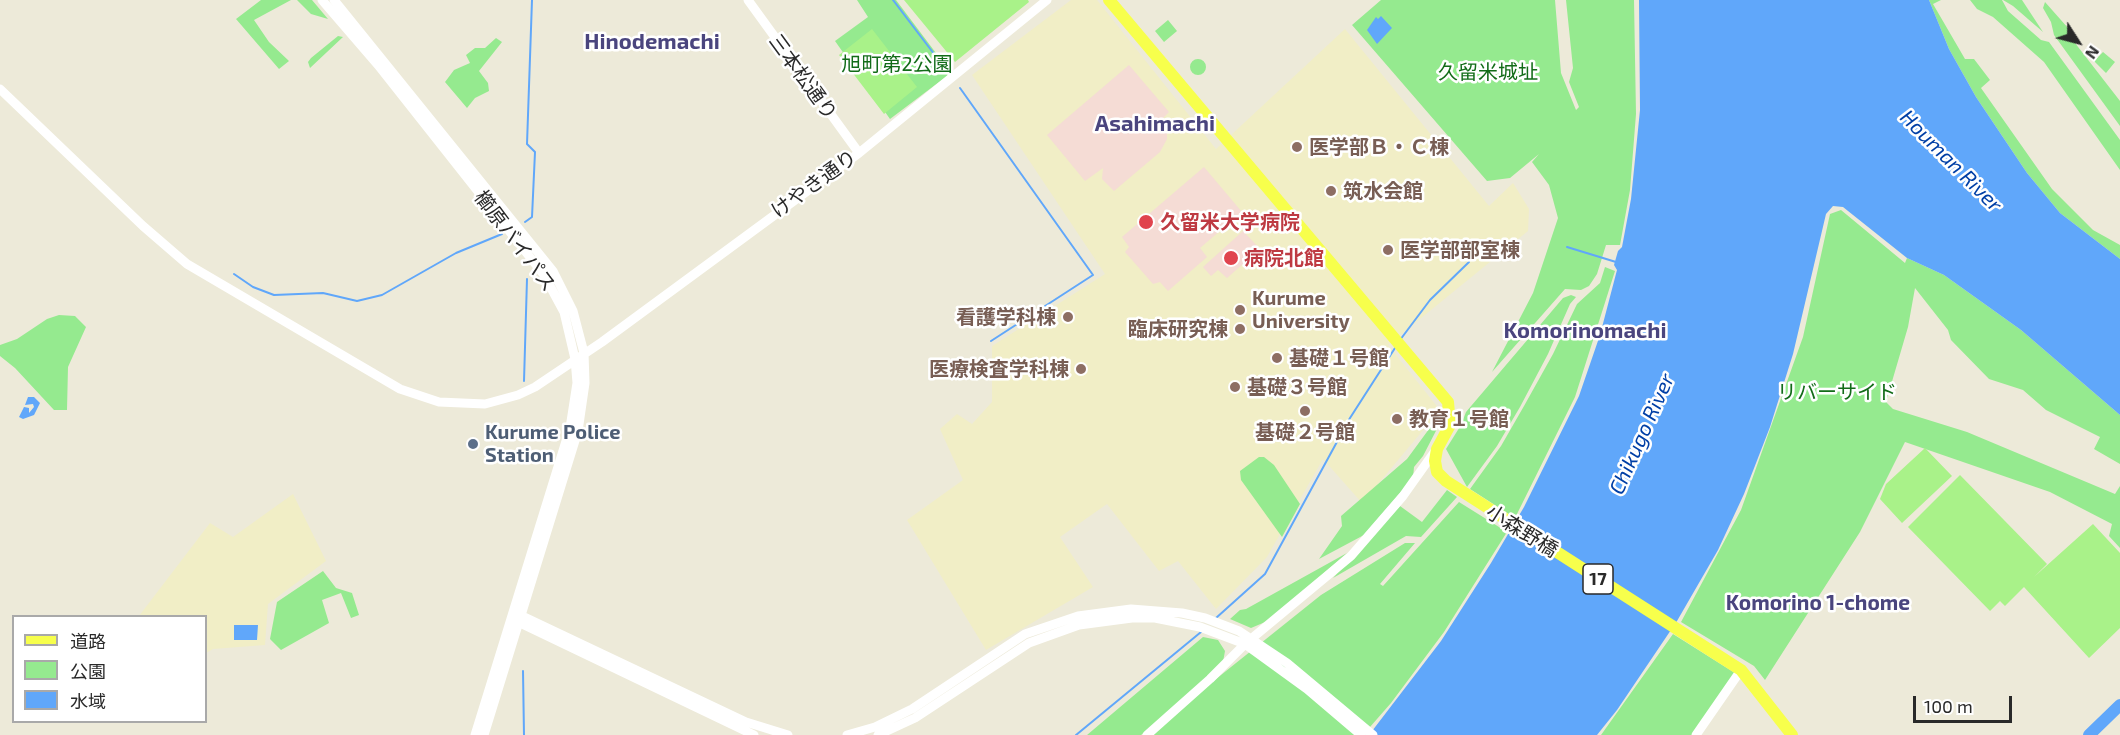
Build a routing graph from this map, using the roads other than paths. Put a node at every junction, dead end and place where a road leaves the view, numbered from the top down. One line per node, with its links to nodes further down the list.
1 (322, 0): 9 (street, 櫛原バイパス)
2 (334, 0): 8 (street, 櫛原バイパス)
3 (748, 0): 7 (street, 三本松通り)
4 (1047, 0): 7 (street, けやき通り)
5 (1108, 0): 10 (main road)
6 (0, 89): 9 (street, けやき通り)
7 (859, 153): 8 (street, けやき通り)
8 (584, 353): 9 (street, けやき通り); 12 (street, 櫛原バイパス)
9 (575, 360): 12 (street, 櫛原バイパス)
10 (1436, 455): 13 (street); 14 (main road, 小森野橋 / 17)
11 (1109, 615): 13 (street); 13 (street); 19 (street); 20 (street)
12 (518, 617): 15 (street, 櫛原バイパス); 16 (street, 櫛原バイパス); 17 (street); 18 (street)
13 (1250, 643): 21 (street); 22 (street); 23 (street)
14 (1739, 669): 24 (street); 25 (main road, 17)
15 (475, 735)
16 (484, 735)
17 (753, 735)
18 (788, 735)
19 (847, 735)
20 (878, 735)
21 (1146, 735)
22 (1361, 735)
23 (1373, 735)
24 (1696, 735)
25 (1792, 735)

